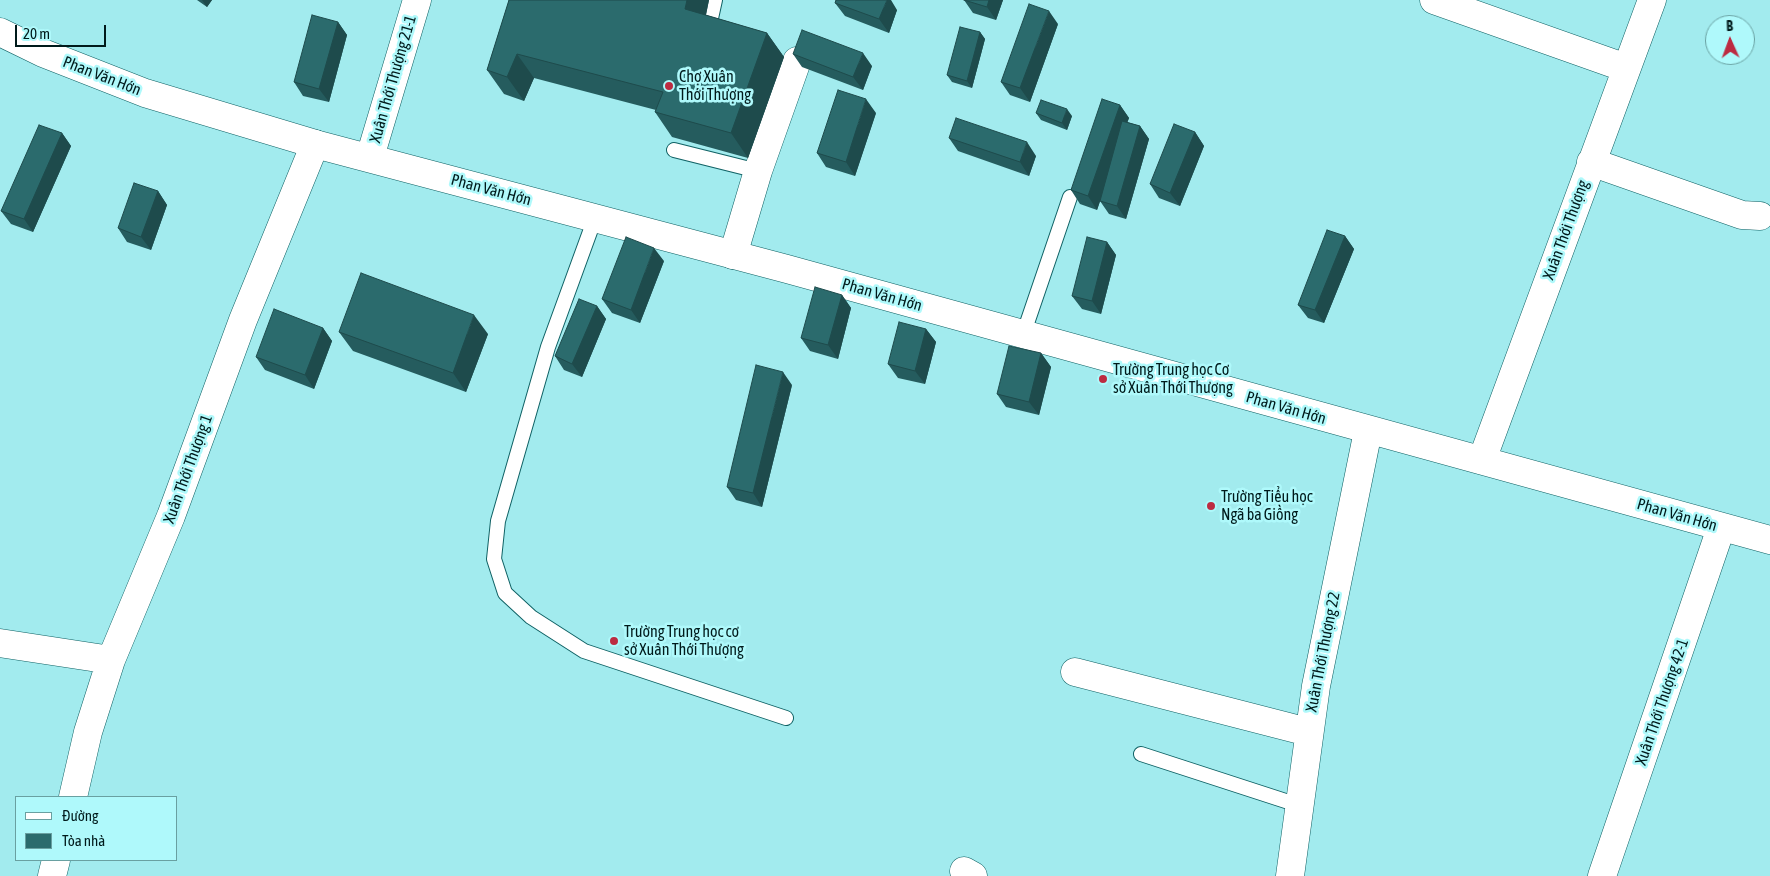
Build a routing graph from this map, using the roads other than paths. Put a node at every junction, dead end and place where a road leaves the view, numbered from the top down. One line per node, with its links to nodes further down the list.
1 (417, 0): 11 (street, Xuân Thới Thượng 21-1)
2 (715, 0): 6 (lane)
3 (1434, 0): 8 (street)
4 (1652, 0): 8 (street, Xuân Thới Thượng)
5 (0, 32): 9 (street, Phan Văn Hớn)
6 (708, 32)
7 (797, 61): 13 (street)
8 (1626, 68): 12 (street, Xuân Thới Thượng)
9 (315, 144): 11 (street, Phan Văn Hớn); 24 (street, Xuân Thới Thượng 1)
10 (674, 150): 13 (lane)
11 (370, 157): 16 (street, Phan Văn Hớn)
12 (1591, 162): 15 (street); 20 (street, Xuân Thới Thượng)
13 (758, 171): 17 (street)
14 (1070, 197): 18 (lane)
15 (1760, 216)
16 (595, 218): 17 (street, Phan Văn Hớn); 26 (lane)
17 (733, 255): 18 (street, Phan Văn Hớn)
18 (1023, 335): 19 (street, Phan Văn Hớn)
19 (1368, 431): 20 (street, Phan Văn Hớn); 27 (street, Xuân Thới Thượng 22)
20 (1482, 460): 21 (street, Phan Văn Hớn)
21 (1721, 528): 22 (street, Phan Văn Hớn); 34 (street, Xuân Thới Thượng 42-1)
22 (1770, 540)
23 (0, 643): 24 (street)
24 (111, 660): 29 (street, Xuân Thới Thượng 1)
25 (1075, 672): 27 (street)
26 (786, 718)
27 (1308, 732): 30 (street, Xuân Thới Thượng 22)
28 (1141, 754): 30 (lane)
29 (73, 796)
30 (1300, 806): 33 (street, Xuân Thới Thượng 22)
31 (56, 861): 32 (street)
32 (52, 876)
33 (1290, 876)
34 (1602, 876)

